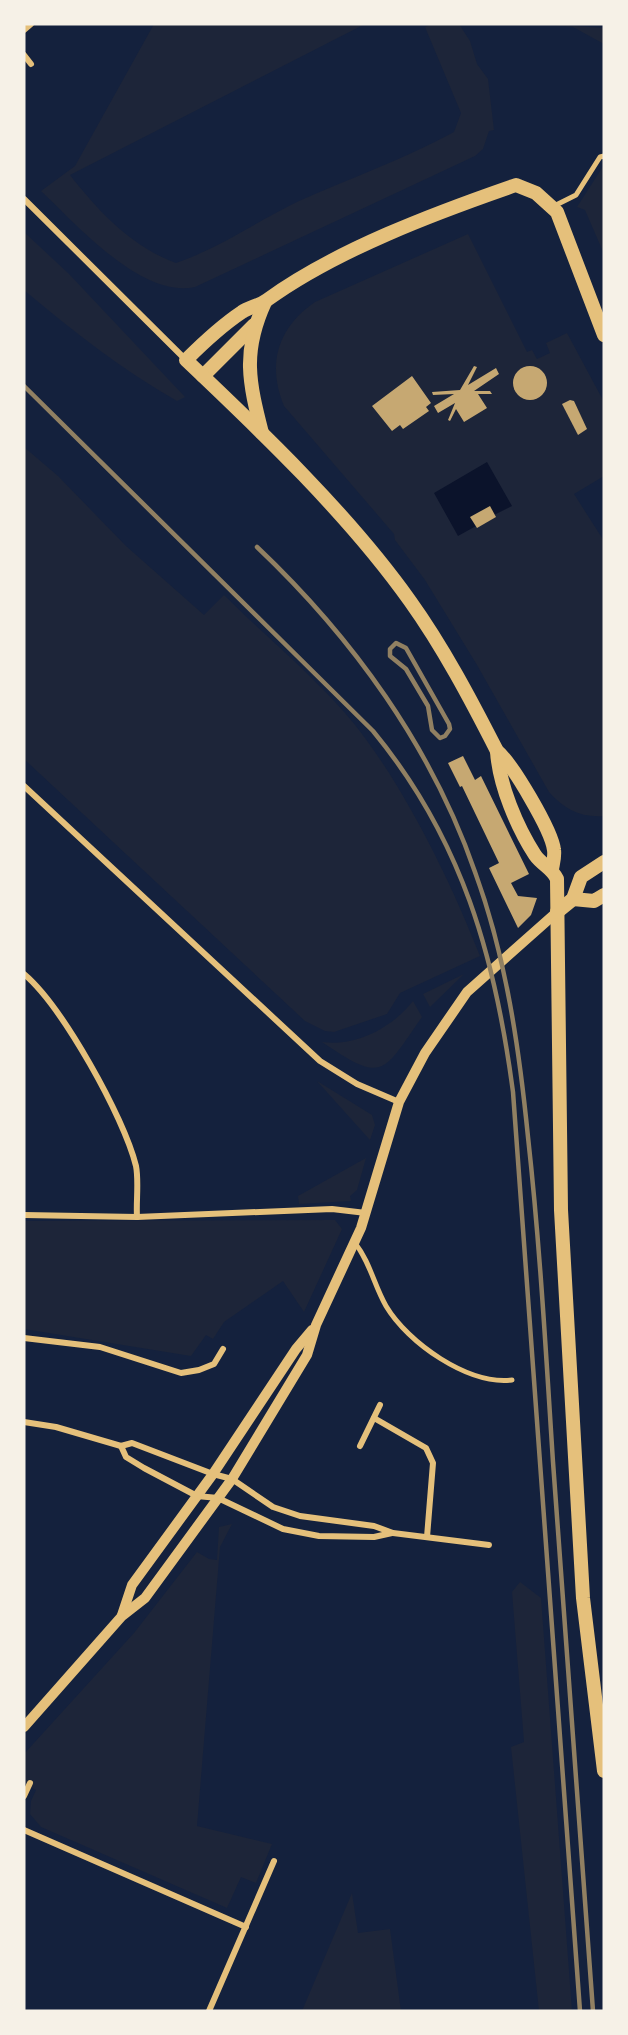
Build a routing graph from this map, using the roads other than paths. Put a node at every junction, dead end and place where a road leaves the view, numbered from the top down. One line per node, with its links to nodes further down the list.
1 (31, 24): 2 (street)
2 (24, 30)
3 (24, 55): 4 (street)
4 (31, 63)
5 (604, 156): 7 (street)
6 (24, 199): 11 (street)
7 (552, 207): 8 (main road); 10 (main road)
8 (265, 302): 9 (main road); 11 (main road)
9 (255, 323): 12 (main road); 13 (main road)
10 (604, 335)
11 (186, 360): 12 (main road)
12 (203, 376): 13 (main road)
13 (262, 433): 14 (main road)
14 (497, 751): 17 (main road); 17 (main road)
15 (24, 786): 22 (street)
16 (604, 862): 19 (main road)
17 (552, 869): 20 (main road)
18 (604, 895): 19 (main road)
19 (573, 898): 20 (main road)
20 (557, 912): 22 (street); 45 (main road)
21 (24, 974): 25 (street)
22 (399, 1102): 23 (street)
23 (366, 1213): 25 (street); 26 (street)
24 (24, 1215): 25 (street)
25 (136, 1217)
26 (356, 1243): 27 (street); 30 (street)
27 (316, 1325): 36 (street); 37 (street)
28 (24, 1338): 29 (street)
29 (223, 1349)
30 (512, 1380)
31 (380, 1405): 32 (street)
32 (374, 1418): 35 (street); 41 (street)
33 (24, 1422): 34 (street)
34 (121, 1446): 36 (street); 38 (street)
35 (360, 1446)
36 (213, 1474): 37 (street); 38 (street)
37 (232, 1479): 39 (street); 40 (street)
38 (197, 1496): 39 (street); 43 (street)
39 (218, 1498): 40 (street); 43 (street)
40 (393, 1533): 41 (street)
41 (427, 1537): 42 (street)
42 (489, 1545)
43 (122, 1616): 44 (street)
44 (24, 1727)
45 (604, 1771)
46 (30, 1783): 47 (street)
47 (24, 1796)
48 (24, 1830): 50 (street)
49 (274, 1861): 50 (street)
50 (246, 1927): 51 (street)
51 (210, 2011)

